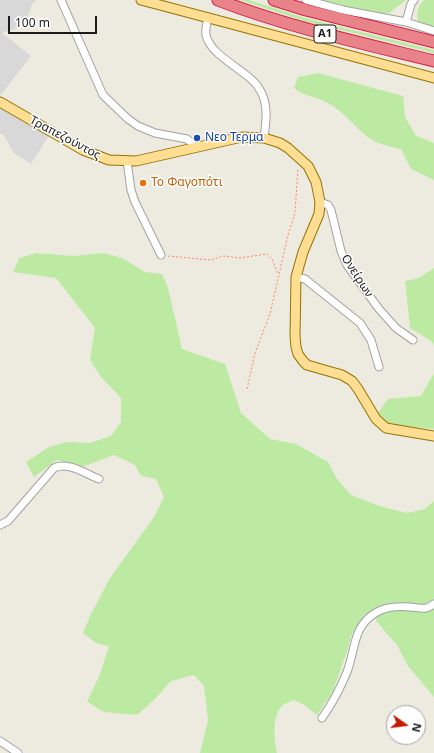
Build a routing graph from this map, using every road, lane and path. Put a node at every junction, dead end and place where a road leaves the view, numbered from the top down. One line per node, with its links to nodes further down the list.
1 (61, 0): 15 (street)
2 (141, 0): 7 (main road)
3 (218, 0): 11 (highway, Α1)
4 (274, 0): 10 (highway, Α1)
5 (306, 0): 8 (street)
6 (414, 0): 8 (street)
7 (208, 17): 12 (main road); 14 (street)
8 (406, 22): 9 (street)
9 (434, 31)
10 (434, 42)
11 (434, 61)
12 (434, 78)
13 (0, 102): 17 (main road, Τραπεζούντος)
14 (264, 138): 15 (main road, Τραπεζούντος); 16 (main road, Τραπεζούντος)
15 (193, 147): 17 (main road, Τραπεζούντος)
16 (300, 158): 18 (main road, Τραπεζούντος); 20 (path)
17 (127, 161): 19 (street)
18 (320, 202): 21 (main road, Τραπεζούντος); 22 (street, Ονείρων)
19 (161, 255): 20 (path)
20 (278, 275): 24 (path)
21 (296, 277): 23 (street); 25 (main road, Τραπεζούντος)
22 (413, 340)
23 (379, 367)
24 (246, 389)
25 (434, 436)
26 (99, 479): 27 (street)
27 (0, 525)
28 (434, 604): 29 (street)
29 (322, 718)
30 (0, 741): 31 (street)
31 (18, 753)

